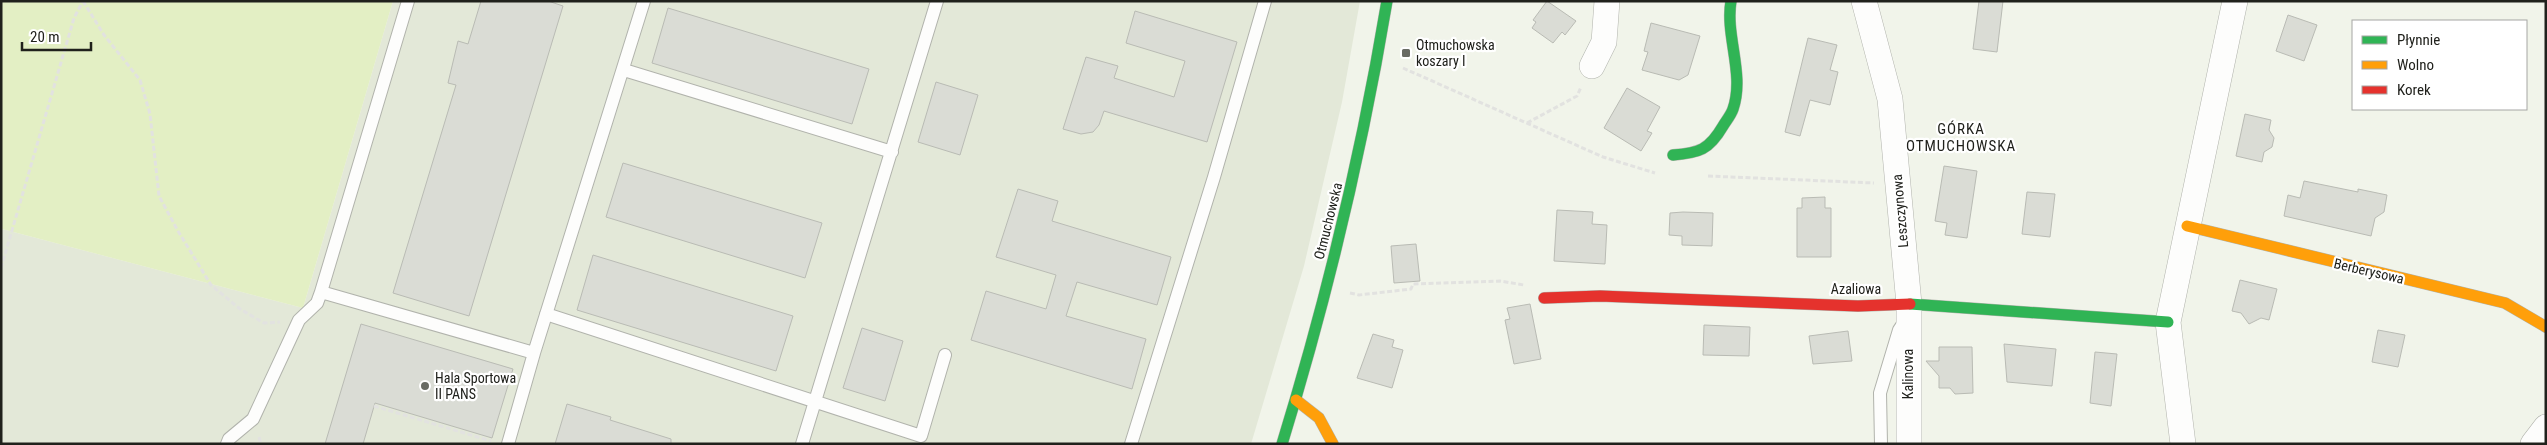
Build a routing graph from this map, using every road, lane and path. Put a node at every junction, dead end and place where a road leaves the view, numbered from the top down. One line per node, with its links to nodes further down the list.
1 (83, 1): 21 (path); 27 (path)
2 (408, 1): 23 (lane)
3 (644, 1): 13 (lane)
4 (937, 1): 15 (lane)
5 (1265, 1): 40 (lane)
6 (1387, 1): 22 (street, Otmuchowska)
7 (1608, 1): 11 (street)
8 (1731, 1): 16 (street)
9 (1864, 1): 19 (street, Leszczynowa)
10 (2235, 1): 20 (street)
11 (1592, 66): 14 (path)
12 (1403, 68): 14 (path)
13 (624, 70): 15 (lane); 26 (lane)
14 (1527, 123): 17 (path)
15 (892, 152): 33 (lane)
16 (1673, 155)
17 (1657, 173)
18 (1704, 176): 19 (path)
19 (1897, 184): 25 (street, Leszczynowa)
20 (2187, 226): 28 (street); 29 (street, Berberysowa)
21 (1, 268)
22 (1328, 288): 24 (path); 32 (street, Otmuchowska)
23 (321, 292): 27 (lane); 30 (lane)
24 (1544, 298): 25 (street, Azaliowa)
25 (1908, 310): 28 (street, Azaliowa); 43 (lane); 44 (street, Kalinowa)
26 (546, 314): 30 (lane); 33 (lane)
27 (299, 320): 36 (lane)
28 (2168, 322): 45 (street)
29 (2546, 327)
30 (534, 353): 38 (lane)
31 (944, 354): 33 (lane)
32 (1296, 400): 41 (street, Otmuchowska); 42 (street)
33 (814, 401): 39 (lane)
34 (374, 406): 37 (path)
35 (2546, 427): 46 (street)
36 (227, 444)
37 (499, 444)
38 (508, 444)
39 (802, 444)
40 (1131, 444)
41 (1282, 444)
42 (1333, 444)
43 (1881, 444)
44 (1909, 444)
45 (2183, 444)
46 (2534, 444)

